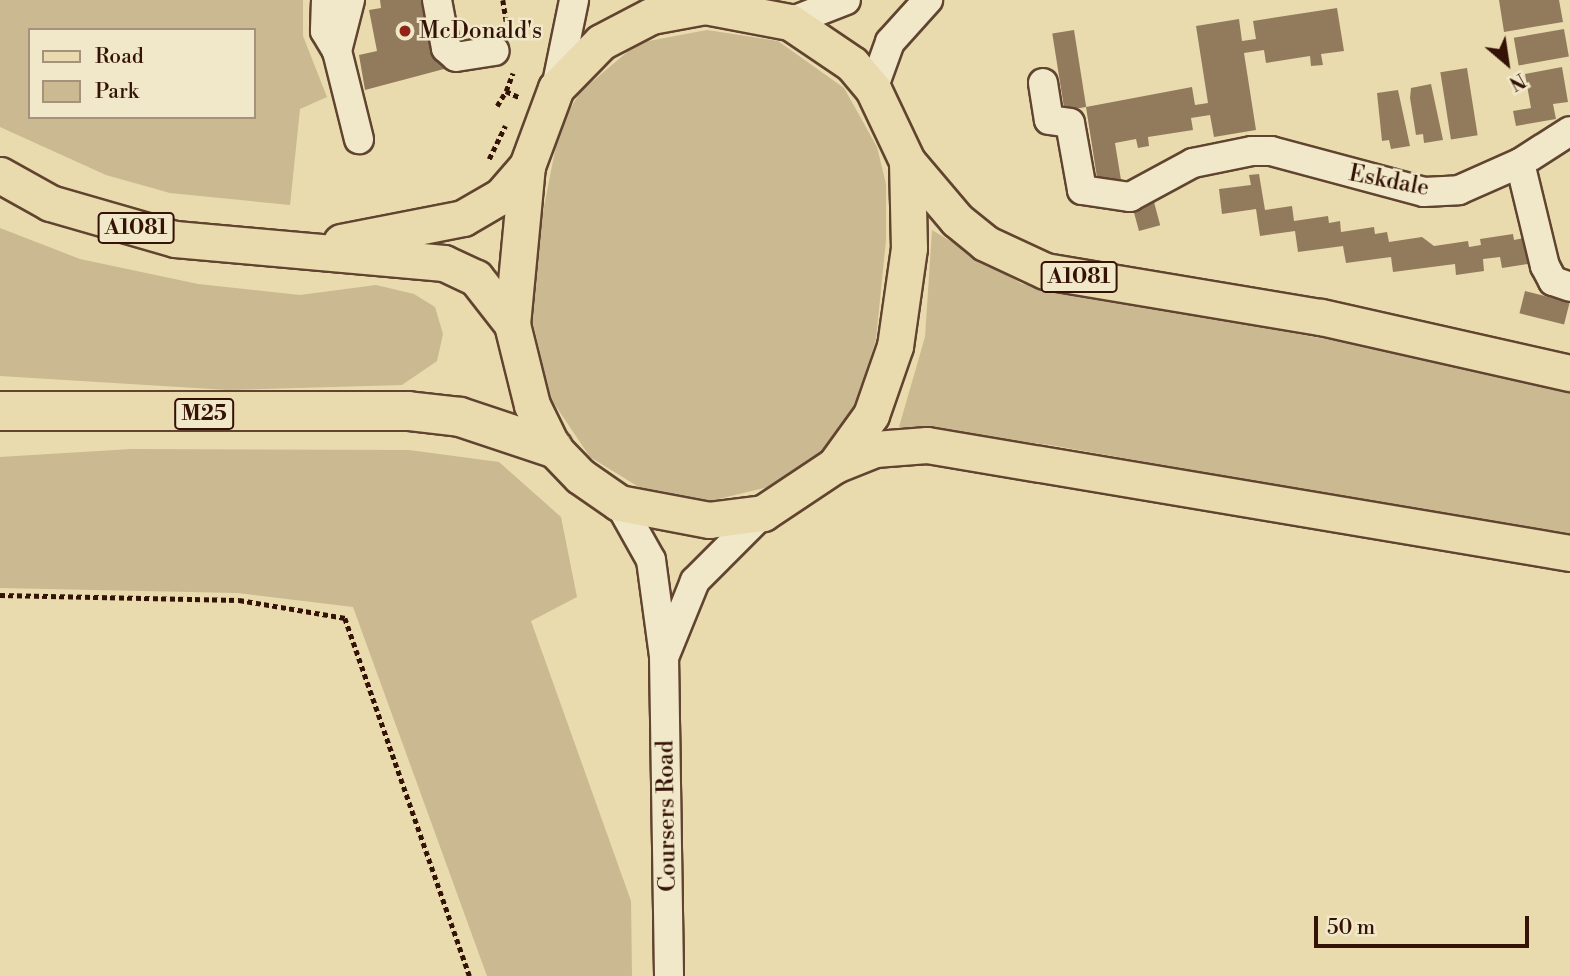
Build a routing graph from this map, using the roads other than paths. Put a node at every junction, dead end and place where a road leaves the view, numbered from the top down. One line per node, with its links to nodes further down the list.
1 (326, 0): 10 (street)
2 (350, 0): 10 (street)
3 (437, 0): 9 (street)
4 (574, 0): 12 (street)
5 (846, 0): 8 (street)
6 (928, 0): 13 (street)
7 (701, 3): 8 (main road); 12 (main road)
8 (790, 22): 13 (main road)
9 (501, 41)
10 (337, 51): 15 (street)
11 (1043, 83): 17 (street, Eskdale)
12 (556, 88): 18 (main road)
13 (873, 89): 16 (main road)
14 (1570, 131): 17 (street, Eskdale)
15 (359, 139)
16 (907, 161): 23 (main road, A1081); 26 (main road)
17 (1520, 163): 21 (street)
18 (527, 166): 20 (main road, A1081); 22 (main road)
19 (0, 175): 20 (main road, A1081)
20 (279, 253): 22 (main road, A1081)
21 (1570, 287)
22 (512, 324): 25 (main road)
23 (1570, 373)
24 (0, 411): 25 (highway, M25)
25 (553, 448): 27 (main road)
26 (835, 466): 28 (main road); 29 (main road)
27 (619, 503): 28 (main road); 30 (street, Coursers Road)
28 (763, 513): 30 (street, Coursers Road)
29 (1570, 553)
30 (664, 656): 31 (street, Coursers Road)
31 (669, 976)

